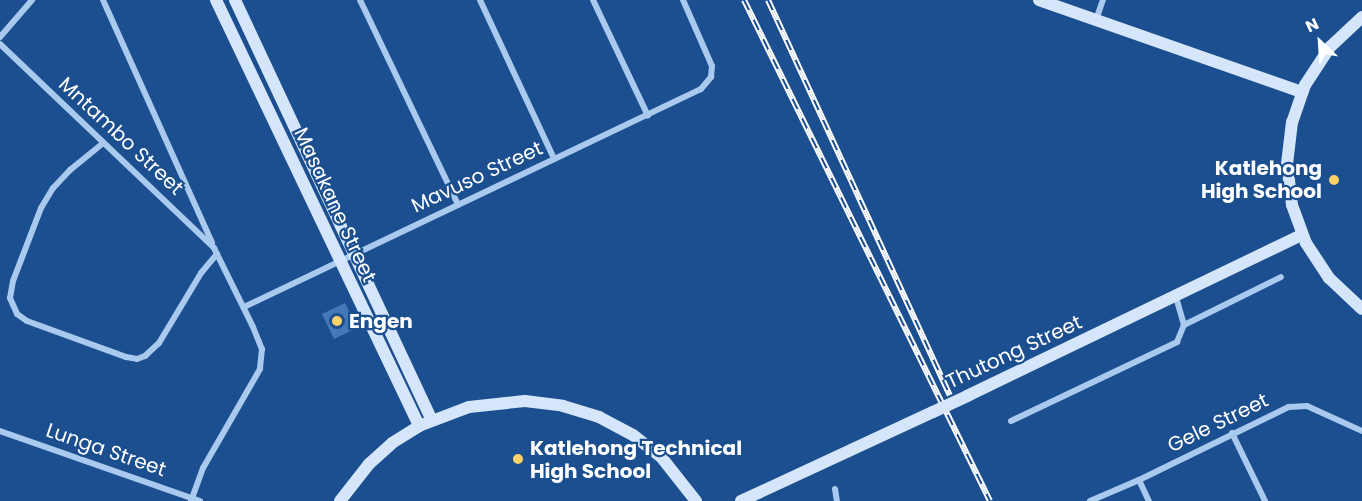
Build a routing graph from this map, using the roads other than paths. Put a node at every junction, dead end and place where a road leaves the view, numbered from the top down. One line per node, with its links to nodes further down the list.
1 (32, 0): 13 (street)
2 (103, 0): 21 (street)
3 (216, 0): 23 (street, Masakane Street)
4 (235, 0): 22 (street, Masakane Street)
5 (360, 0): 19 (street)
6 (480, 0): 18 (street)
7 (593, 0): 16 (street)
8 (683, 0): 16 (street, Mavuso Street)
9 (1039, 0): 12 (street)
10 (1103, 0): 12 (street)
11 (1362, 17): 15 (street)
12 (1096, 20): 15 (street)
13 (0, 38)
14 (0, 44): 17 (street, Mntambo Street)
15 (1302, 92): 20 (street)
16 (648, 116): 18 (street, Mavuso Street)
17 (102, 144): 21 (street, Mntambo Street); 21 (street)
18 (554, 159): 19 (street, Mavuso Street)
19 (458, 205): 22 (street, Mavuso Street)
20 (1302, 235): 25 (street, Thutong Street); 27 (street)
21 (215, 251): 26 (street)
22 (355, 254): 23 (street, Mavuso Street); 29 (street, Masakane Street)
23 (340, 260): 26 (street, Mavuso Street); 31 (street, Masakane Street)
24 (1281, 277): 28 (street)
25 (1176, 297): 28 (street); 41 (street, Thutong Street, bridge)
26 (244, 307): 37 (street)
27 (1362, 309)
28 (1184, 325): 30 (street)
29 (432, 420): 31 (street); 40 (street)
30 (1011, 421)
31 (419, 426): 39 (street)
32 (0, 431): 37 (street, Lunga Street)
33 (1362, 431): 34 (street, Gele Street)
34 (1232, 433): 35 (street, Gele Street); 45 (street)
35 (1139, 480): 43 (street, Gele Street); 44 (street)
36 (835, 489): 42 (street)
37 (191, 500): 38 (street, Lunga Street)
38 (200, 501)
39 (340, 501)
40 (696, 501)
41 (741, 501)
42 (837, 501)
43 (1090, 501)
44 (1149, 501)
45 (1265, 501)

